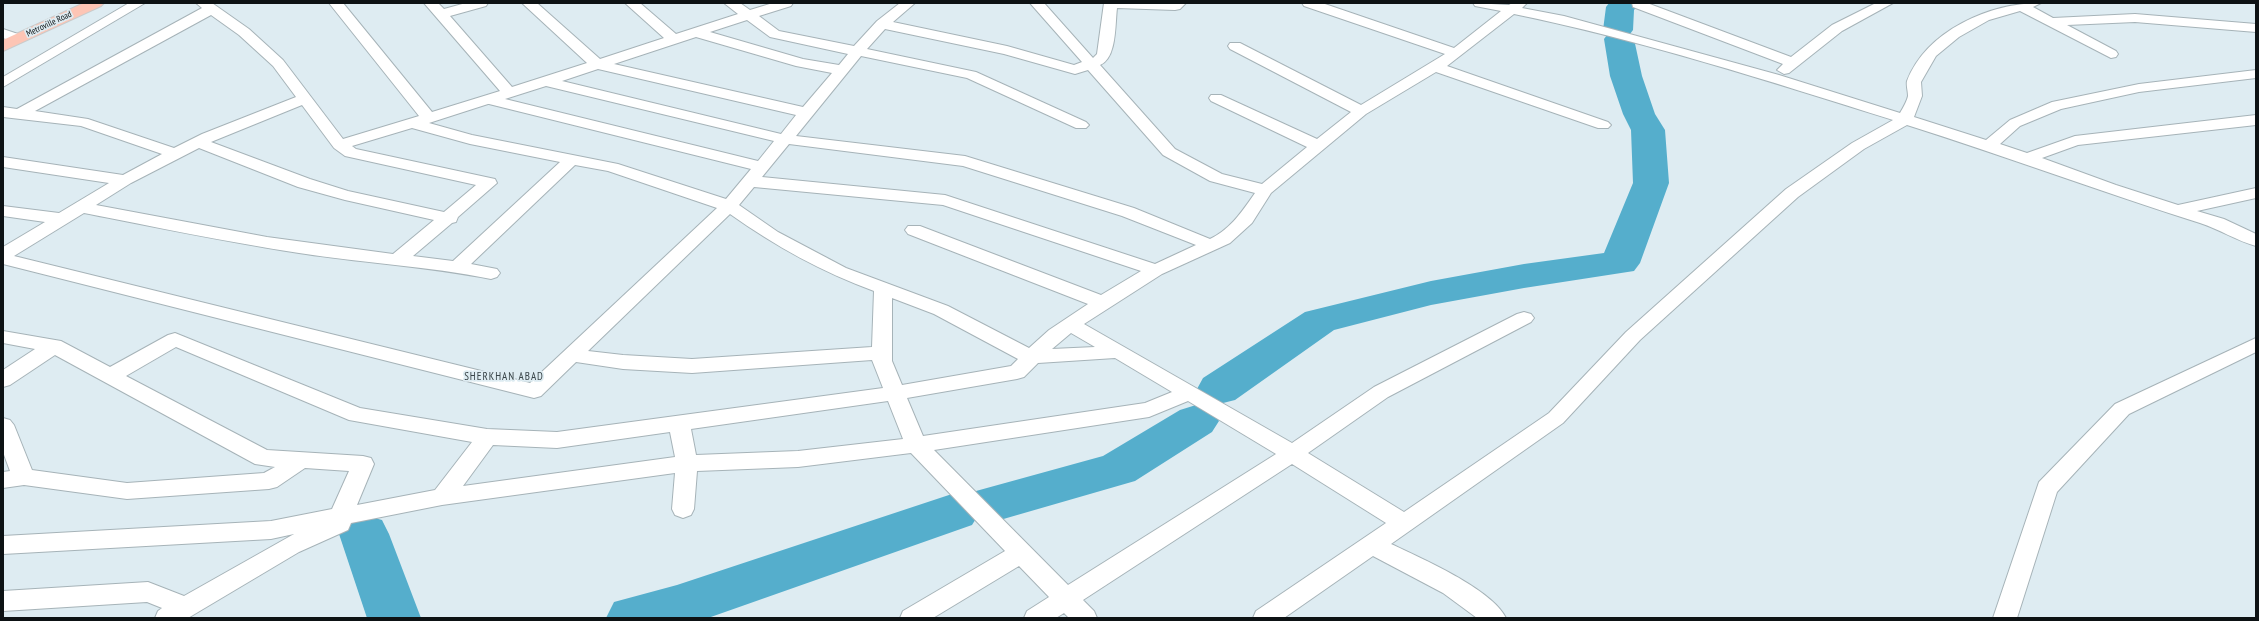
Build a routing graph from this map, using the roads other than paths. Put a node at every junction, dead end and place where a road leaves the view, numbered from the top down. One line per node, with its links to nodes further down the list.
1 (96, 3): 28 (main road, Metroville Road)
2 (138, 3): 43 (street)
3 (336, 3): 52 (street)
4 (431, 3): 21 (street)
5 (481, 3): 21 (street)
6 (529, 3): 36 (street)
7 (632, 3): 29 (street)
8 (731, 3): 22 (street)
9 (786, 3): 22 (street)
10 (908, 3): 24 (street)
11 (1037, 3): 37 (street)
12 (1179, 3): 16 (street)
13 (1309, 3): 33 (street)
14 (1480, 3): 20 (street)
15 (1886, 3): 35 (street)
16 (1111, 4): 37 (street)
17 (1638, 4): 35 (street)
18 (2028, 5): 23 (street); 53 (street)
19 (207, 6): 46 (street); 51 (street)
20 (1515, 6): 33 (street); 41 (street)
21 (442, 14): 44 (street)
22 (747, 16): 26 (street); 32 (street)
23 (2053, 22): 25 (street); 34 (street)
24 (882, 24): 32 (street); 37 (street)
25 (2256, 28)
26 (695, 32): 29 (street); 39 (street)
27 (3, 33): 28 (street)
28 (19, 39): 30 (main road, Metroville Road)
29 (673, 39): 36 (street)
30 (3, 46)
31 (1235, 46): 48 (street)
32 (857, 52): 39 (street); 56 (street)
33 (1455, 53): 38 (street)
34 (2111, 54)
35 (1793, 63): 41 (street)
36 (597, 64): 42 (street); 50 (street)
37 (1090, 64): 70 (street)
38 (1435, 67): 48 (street); 57 (street)
39 (842, 70): 50 (street)
40 (2256, 74): 62 (street)
41 (1774, 78): 53 (street)
42 (545, 81): 44 (street); 58 (street)
43 (3, 83)
44 (509, 93): 47 (street)
45 (1216, 98): 61 (street)
46 (305, 99): 59 (street); 60 (street)
47 (489, 100): 52 (street); 67 (street)
48 (1361, 111): 61 (street)
49 (3, 112): 51 (street)
50 (807, 113): 58 (street)
51 (19, 114): 63 (street)
52 (429, 118): 55 (street)
53 (1905, 120): 62 (street); 114 (street)
54 (2256, 120): 64 (street)
55 (412, 123): 60 (street); 65 (street)
56 (1081, 125)
57 (1604, 125)
58 (784, 139): 67 (street); 80 (street)
59 (198, 142): 63 (street); 76 (street)
60 (340, 145): 76 (street)
61 (1318, 146): 70 (street)
62 (1988, 146): 64 (street)
63 (176, 154): 68 (street)
64 (2027, 158): 74 (street)
65 (572, 159): 72 (street); 84 (street)
66 (3, 162): 68 (street)
67 (760, 166): 69 (street)
68 (125, 180): 73 (street)
69 (748, 181): 72 (street); 85 (street)
70 (1265, 190): 80 (street)
71 (2256, 193): 74 (street)
72 (729, 206): 87 (street); 96 (street)
73 (81, 207): 77 (street); 83 (street)
74 (2176, 210): 79 (street)
75 (3, 211): 77 (street)
76 (450, 218): 83 (street)
77 (63, 219): 81 (street)
78 (914, 230): 88 (street)
79 (2256, 241)
80 (1211, 245): 85 (street)
81 (3, 255)
82 (3, 259): 96 (street)
83 (398, 259): 84 (street)
84 (458, 266): 86 (street)
85 (1156, 270): 88 (street)
86 (491, 273)
87 (883, 288): 95 (street); 97 (street)
88 (1103, 303): 90 (street)
89 (1524, 318): 106 (street)
90 (1070, 324): 94 (street); 97 (street)
91 (3, 337): 93 (street)
92 (2256, 344): 126 (street)
93 (54, 346): 98 (street); 99 (street)
94 (1115, 352): 97 (street); 101 (street)
95 (882, 353): 96 (street); 100 (street)
96 (571, 355)
97 (1030, 357): 100 (street)
98 (110, 376): 104 (street); 107 (street)
99 (3, 380)
100 (895, 393): 102 (street); 105 (street)
101 (1188, 393): 105 (street); 106 (street)
102 (680, 422): 104 (street); 108 (street)
103 (3, 425): 109 (street)
104 (487, 437): 110 (street)
105 (916, 445): 108 (street); 117 (street)
106 (1292, 454): 114 (street); 118 (street)
107 (302, 460): 109 (street); 113 (street)
108 (687, 463): 110 (street); 111 (street)
109 (13, 479)
110 (442, 497): 112 (street)
111 (683, 509)
112 (369, 511): 113 (street); 120 (street)
113 (341, 516): 115 (street)
114 (1404, 523): 116 (street)
115 (3, 544)
116 (1372, 545): 124 (street); 125 (street)
117 (1021, 553): 118 (street); 121 (street)
118 (1066, 599): 122 (street); 123 (street)
119 (3, 601): 120 (street)
120 (176, 613)
121 (912, 618)
122 (1036, 618)
123 (1085, 618)
124 (1265, 618)
125 (1494, 618)
126 (2004, 618)

